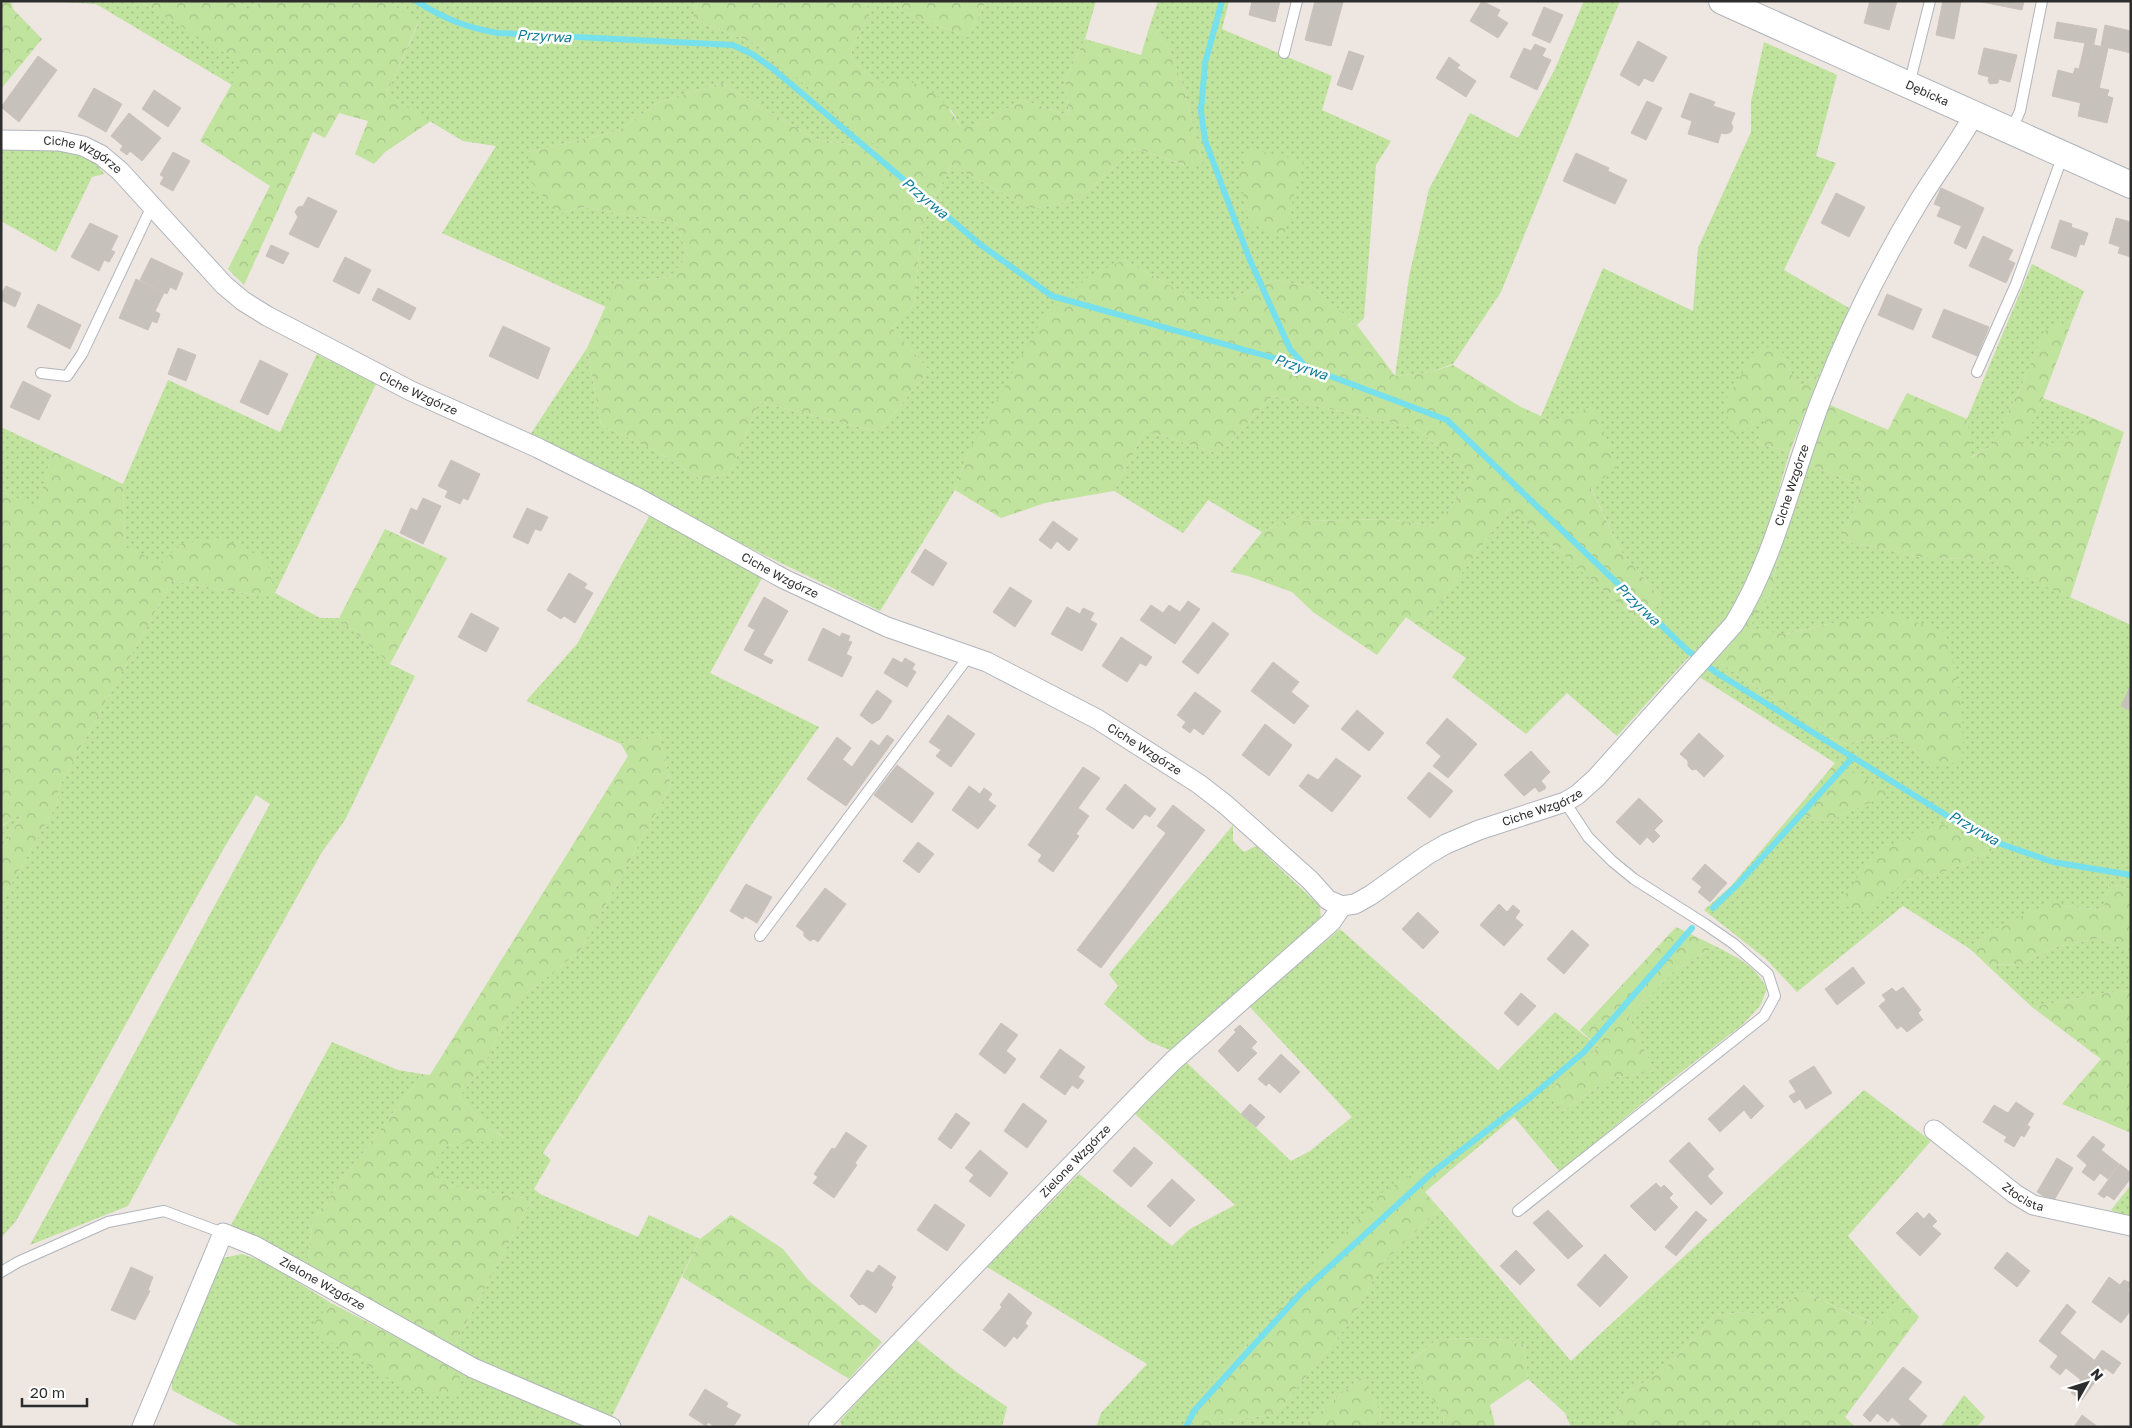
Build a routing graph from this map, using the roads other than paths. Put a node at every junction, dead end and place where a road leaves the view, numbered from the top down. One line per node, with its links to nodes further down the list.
1 (1297, 1): 5 (lane)
2 (1722, 1): 6 (street, Dębicka)
3 (1930, 1): 6 (lane)
4 (2042, 1): 8 (lane)
5 (1284, 54)
6 (1909, 86): 7 (street, Dębicka)
7 (1974, 115): 8 (street, Dębicka); 16 (street, Ciche Wzgórze)
8 (2011, 132): 10 (street, Dębicka)
9 (1, 140): 12 (street, Ciche Wzgórze)
10 (2063, 155): 11 (street, Dębicka); 14 (lane)
11 (2131, 185)
12 (152, 206): 13 (lane); 15 (street, Ciche Wzgórze)
13 (41, 372)
14 (1978, 372)
15 (969, 656): 17 (street, Ciche Wzgórze); 18 (lane)
16 (1565, 802): 17 (street, Ciche Wzgórze); 20 (lane)
17 (1342, 906): 26 (street, Zielone Wzgórze)
18 (760, 936)
19 (1934, 1130): 21 (street, Złocista)
20 (1518, 1211)
21 (2131, 1226)
22 (223, 1233): 23 (lane); 24 (street); 25 (street, Zielone Wzgórze)
23 (1, 1272)
24 (142, 1427)
25 (611, 1427)
26 (818, 1427)

